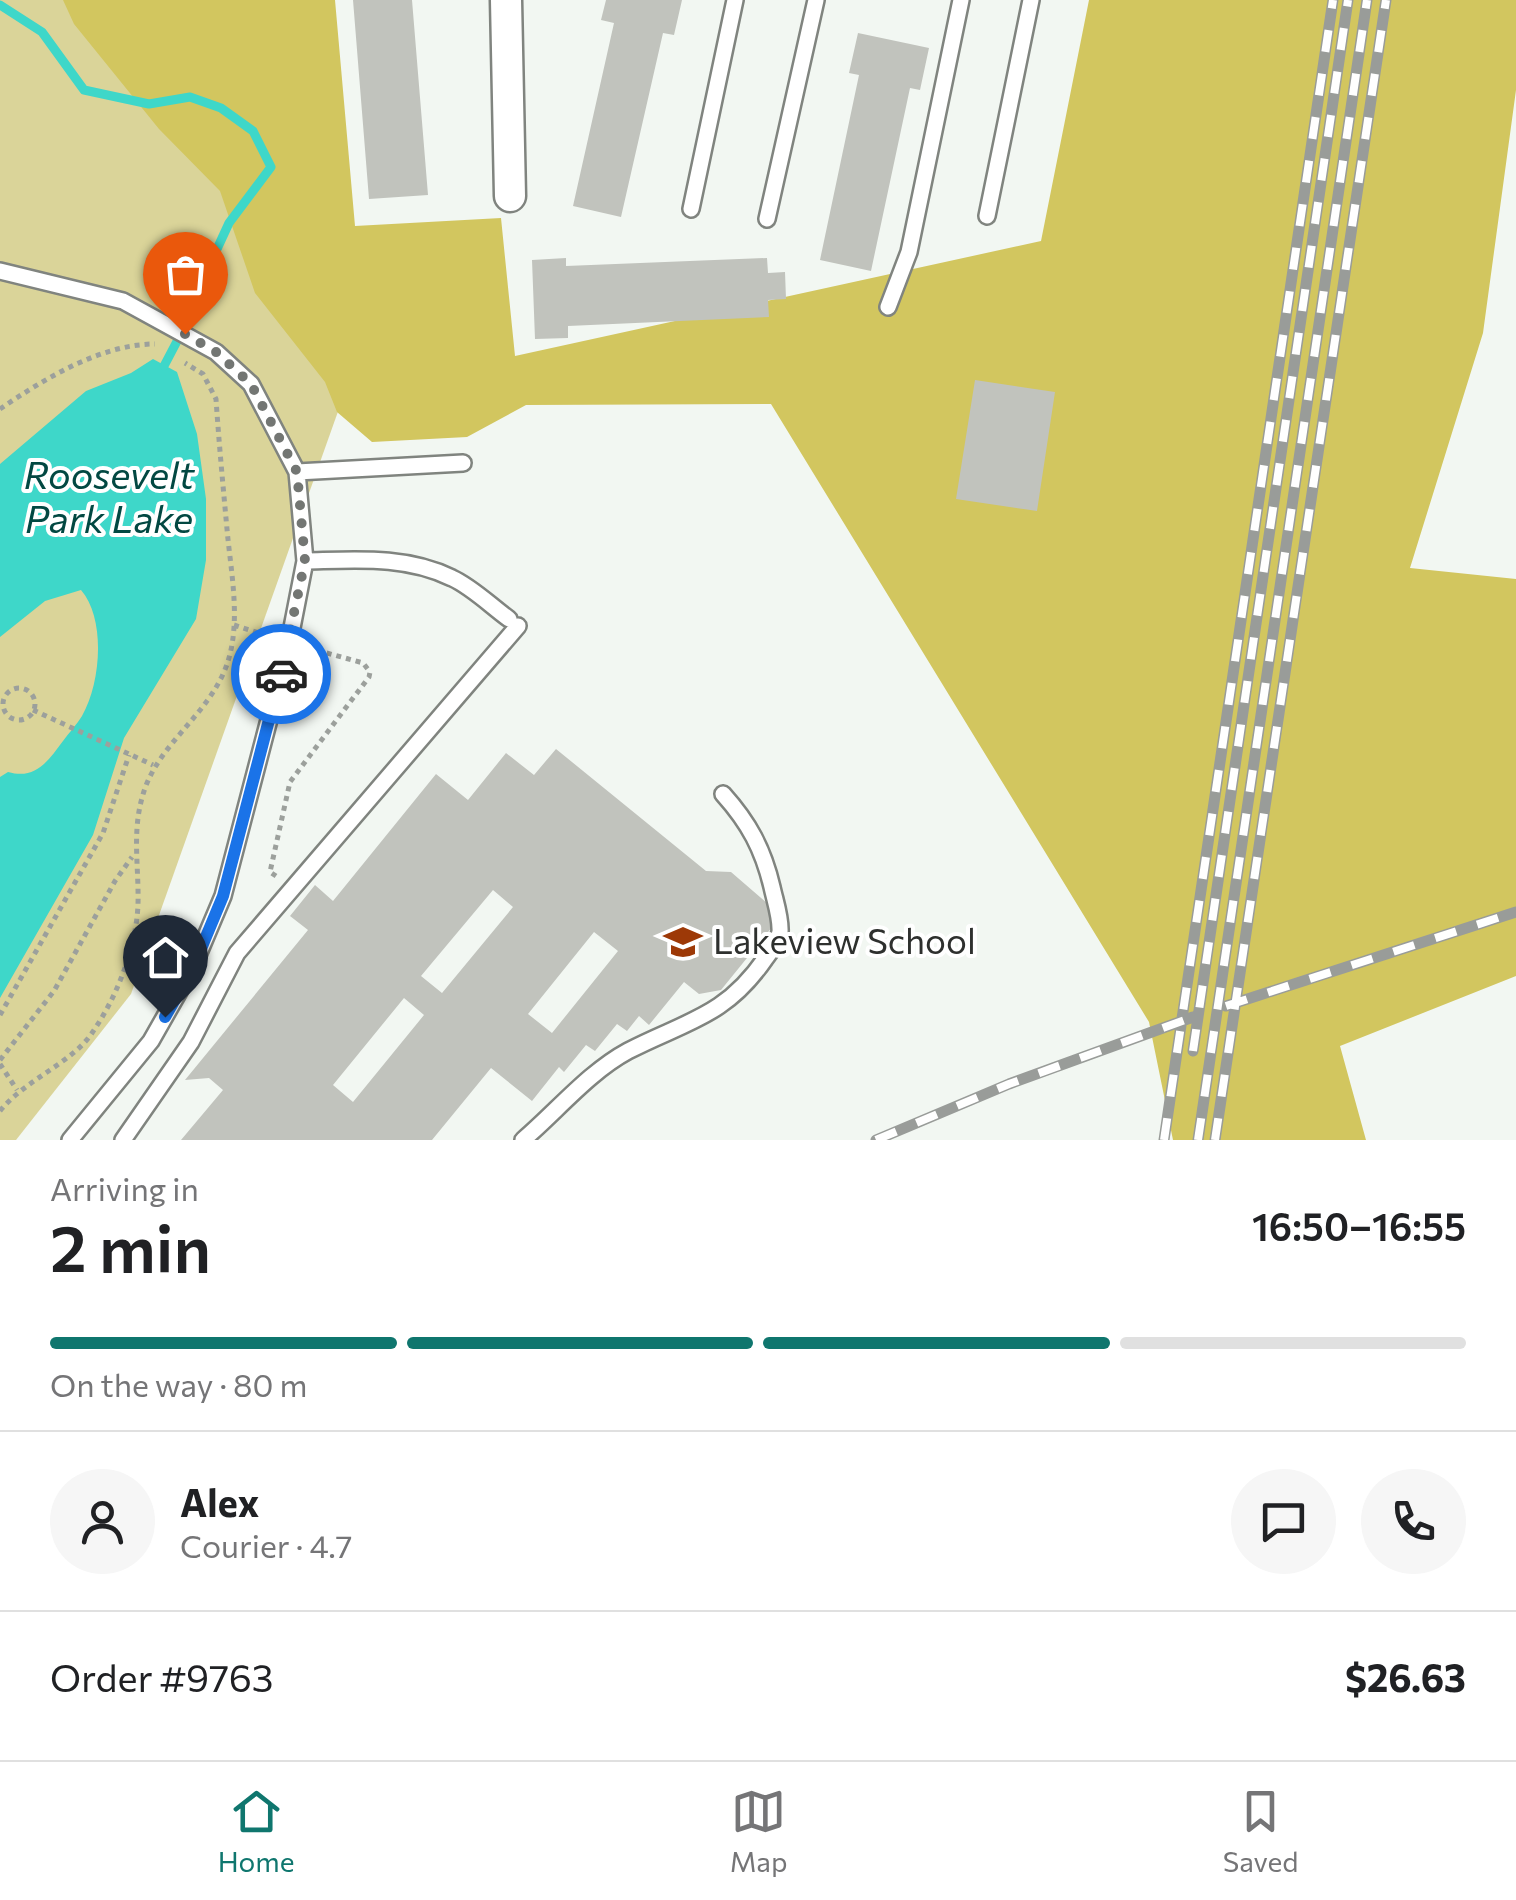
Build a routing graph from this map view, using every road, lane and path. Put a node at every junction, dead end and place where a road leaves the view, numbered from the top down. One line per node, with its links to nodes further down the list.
1 (506, 0): 6 (street)
2 (734, 0): 7 (lane)
3 (816, 0): 9 (lane)
4 (961, 0): 11 (lane)
5 (1031, 0): 8 (lane)
6 (510, 196)
7 (691, 209)
8 (987, 216)
9 (767, 219)
10 (0, 271): 16 (lane)
11 (888, 308)
12 (154, 343): 14 (path)
13 (203, 374): 18 (path)
14 (0, 409)
15 (463, 462): 16 (lane)
16 (297, 472): 17 (lane)
17 (305, 561): 27 (lane); 32 (lane)
18 (234, 624): 19 (path); 24 (path)
19 (268, 636)
20 (316, 650): 27 (path)
21 (2, 695): 22 (path); 22 (path)
22 (33, 710): 23 (path)
23 (129, 755): 24 (path); 28 (path)
24 (154, 765): 26 (path)
25 (723, 794): 34 (lane)
26 (134, 855): 29 (path); 30 (path)
27 (294, 889): 33 (lane)
28 (0, 1015)
29 (0, 1062): 30 (path)
30 (17, 1090): 31 (path)
31 (0, 1110)
32 (70, 1140)
33 (122, 1140)
34 (523, 1140)

